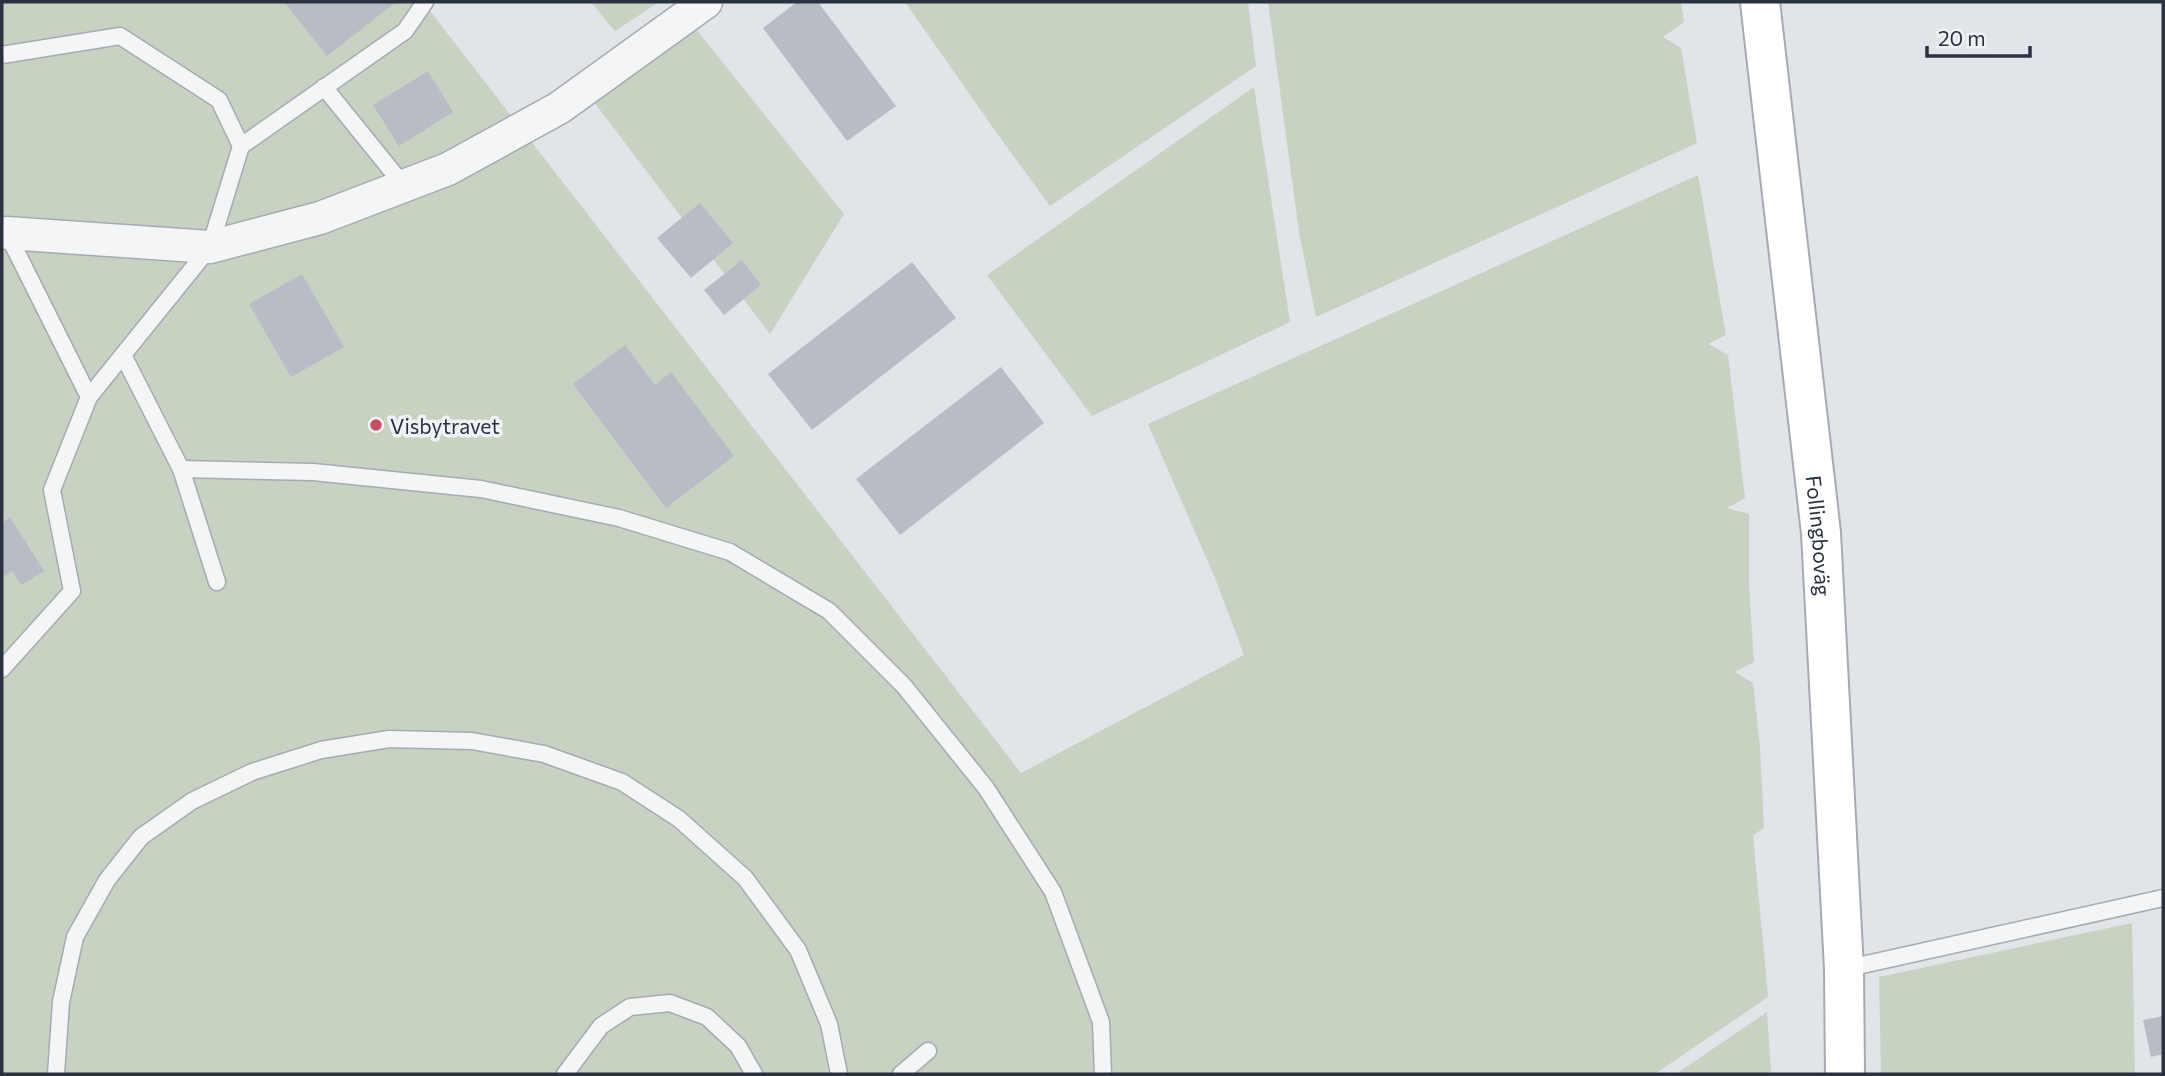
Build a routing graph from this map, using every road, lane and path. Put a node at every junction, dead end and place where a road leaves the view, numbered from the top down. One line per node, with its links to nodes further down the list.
1 (425, 2): 5 (lane)
2 (706, 2): 7 (street)
3 (1760, 2): 16 (main road, Follingboväg)
4 (2, 55): 6 (lane)
5 (324, 87): 6 (lane); 7 (lane)
6 (240, 146): 9 (lane)
7 (404, 186): 9 (street)
8 (4, 232): 9 (street); 11 (lane)
9 (210, 247): 10 (lane)
10 (123, 355): 11 (lane); 12 (lane)
11 (89, 397): 14 (lane)
12 (181, 469): 13 (lane); 23 (lane)
13 (217, 582)
14 (2, 669)
15 (2163, 898): 16 (lane)
16 (1844, 969): 24 (main road, Follingboväg)
17 (928, 1051): 22 (lane)
18 (56, 1074): 21 (lane)
19 (565, 1074): 20 (lane)
20 (754, 1074)
21 (839, 1074)
22 (901, 1074)
23 (1103, 1074)
24 (1845, 1074)

